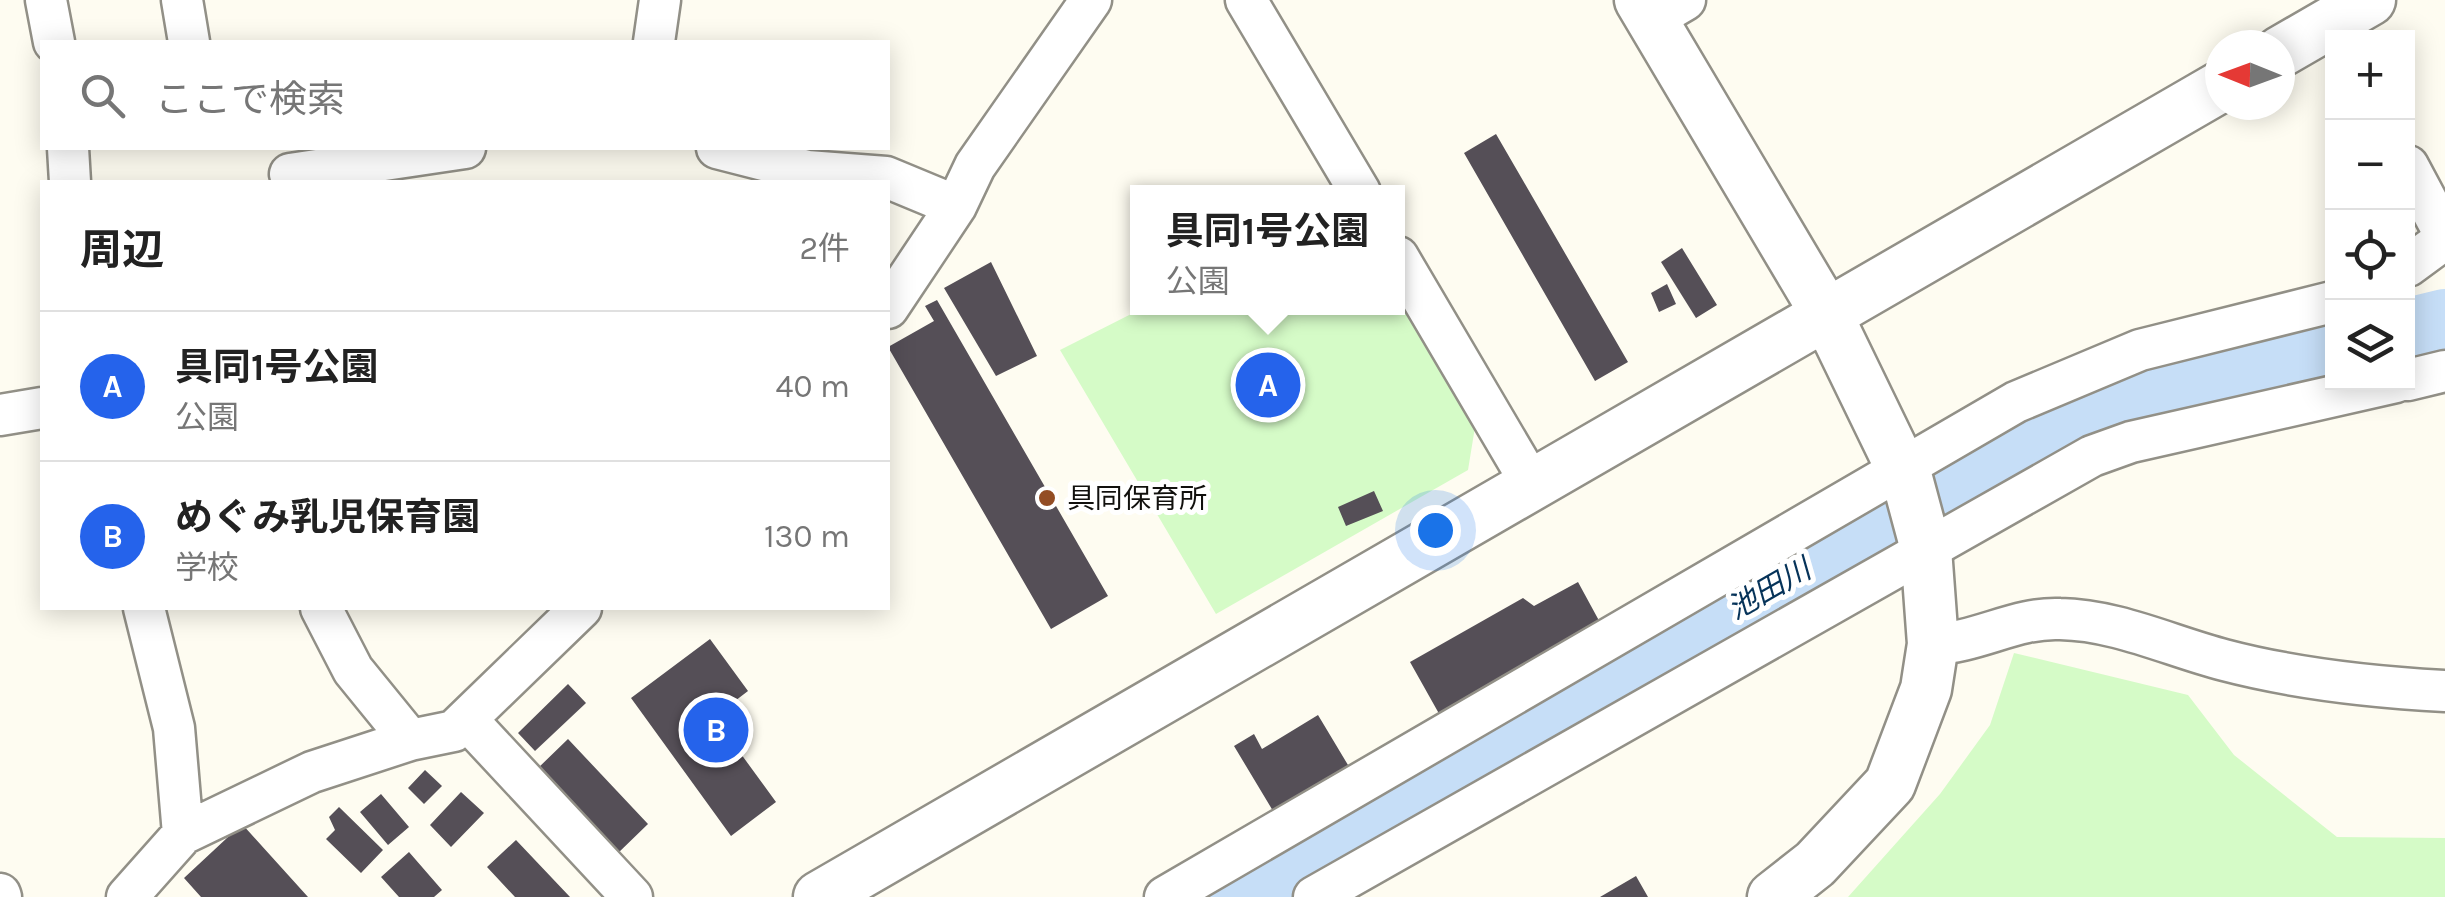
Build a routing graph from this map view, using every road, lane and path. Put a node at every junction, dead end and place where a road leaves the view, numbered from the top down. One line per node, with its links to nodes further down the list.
1 (46, 0): 8 (street)
2 (182, 0): 9 (street)
3 (660, 0): 10 (street)
4 (1091, 0): 23 (street)
5 (1246, 0): 22 (street)
6 (1659, 7): 31 (street)
7 (2337, 15): 11 (street)
8 (54, 40)
9 (189, 40)
10 (654, 40)
11 (2295, 42)
12 (2205, 96): 31 (street)
13 (68, 150): 20 (street)
14 (452, 150): 17 (street)
15 (465, 150): 21 (street)
16 (723, 150): 18 (street)
17 (290, 174)
18 (816, 177): 23 (street)
19 (2415, 179): 24 (street)
20 (70, 180)
21 (466, 180)
22 (1356, 185)
23 (956, 206): 30 (street)
24 (2445, 237): 25 (street)
25 (2415, 261)
26 (1405, 269): 37 (street)
27 (2445, 277): 28 (street)
28 (2415, 283)
29 (2325, 304): 38 (street)
30 (890, 305)
31 (1827, 315): 37 (street); 38 (street)
32 (2445, 371): 33 (street)
33 (2415, 378)
34 (2361, 390): 38 (street)
35 (40, 408): 36 (street)
36 (0, 416)
37 (1531, 483): 49 (street)
38 (1915, 506): 42 (street); 50 (street); 51 (street)
39 (144, 610): 46 (street)
40 (322, 610): 45 (street)
41 (579, 610): 44 (street)
42 (1933, 644): 43 (street); 52 (street)
43 (2445, 691)
44 (468, 721): 45 (street); 48 (street)
45 (410, 740): 46 (street)
46 (182, 834): 47 (street)
47 (128, 897)
48 (632, 897)
49 (818, 897)
50 (1165, 897)
51 (1314, 897)
52 (1773, 897)

